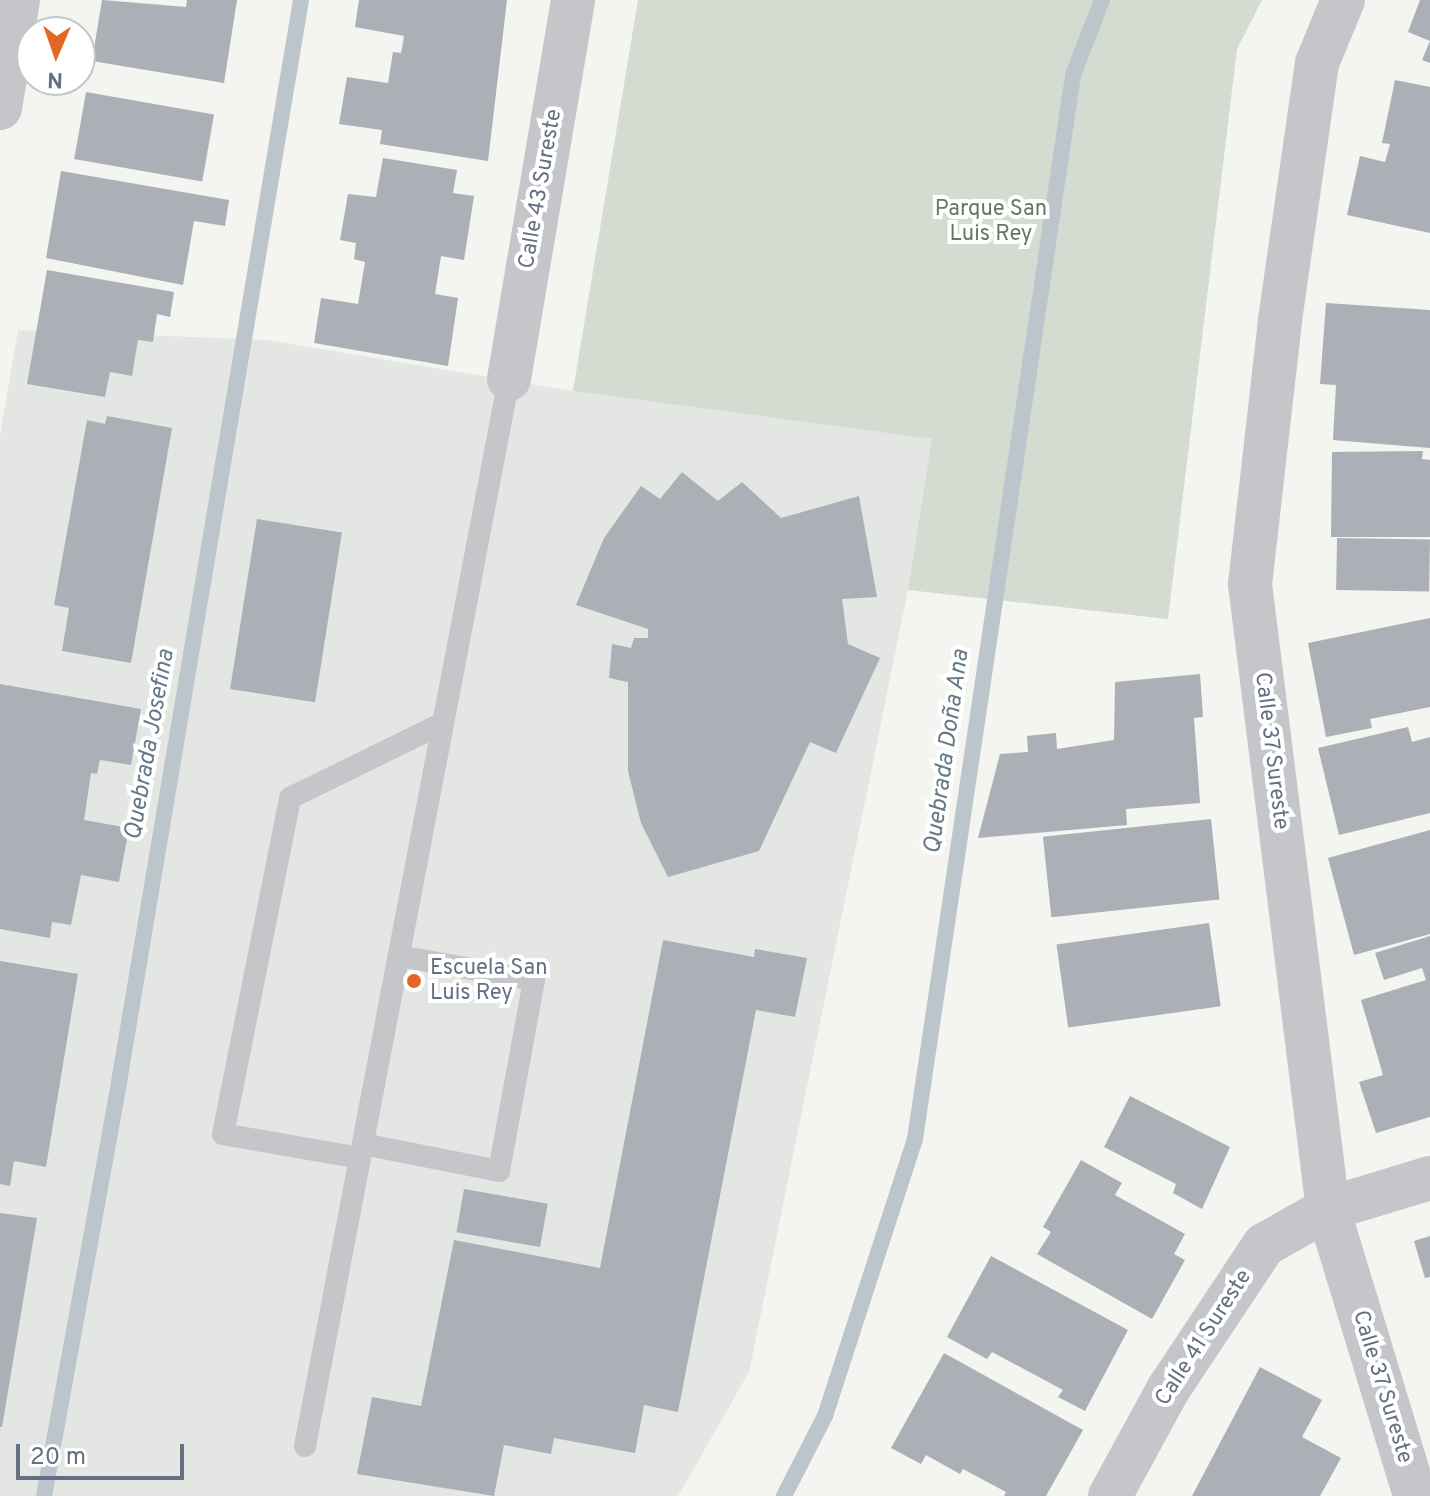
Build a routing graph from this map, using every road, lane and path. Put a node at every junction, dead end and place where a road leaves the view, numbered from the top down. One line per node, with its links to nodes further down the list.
1 (18, 0): 4 (street)
2 (573, 0): 5 (street, Calle 43 Sureste)
3 (1343, 0): 10 (street, Calle 37 Sureste)
4 (0, 108)
5 (509, 379): 6 (lane)
6 (443, 723): 7 (lane); 8 (lane)
7 (399, 956): 8 (lane); 8 (lane)
8 (362, 1151): 11 (lane)
9 (1430, 1178): 10 (street, Calle 41 Sureste)
10 (1328, 1209): 12 (street, Calle 41 Sureste); 13 (street, Calle 37 Sureste)
11 (305, 1446)
12 (1110, 1496)
13 (1415, 1496)

